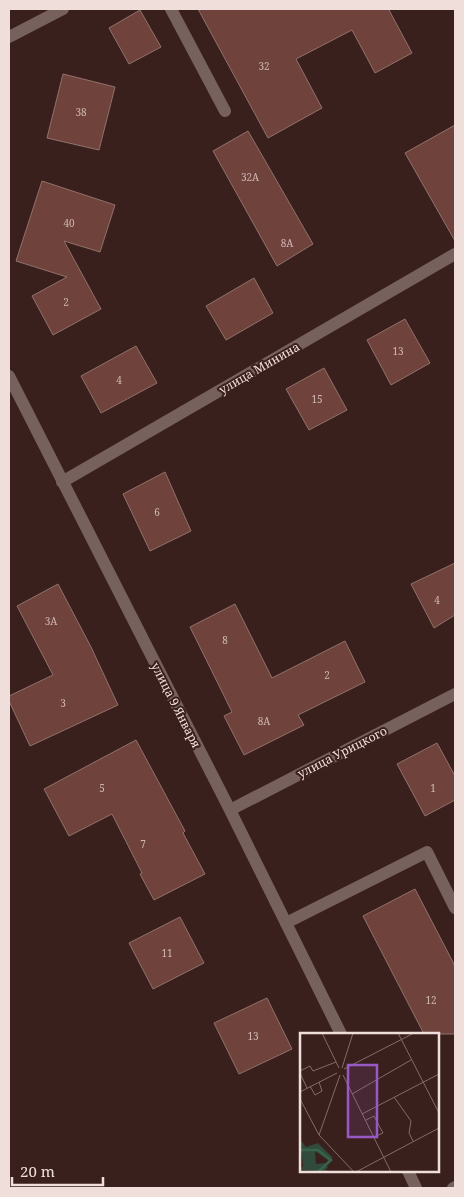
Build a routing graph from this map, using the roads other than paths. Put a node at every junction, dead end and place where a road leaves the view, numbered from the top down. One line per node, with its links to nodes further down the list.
1 (63, 9): 3 (street)
2 (171, 9): 4 (street)
3 (9, 37)
4 (225, 112)
5 (455, 254): 7 (street, улица Минина)
6 (9, 376): 7 (street, улица 9 Января)
7 (62, 482): 9 (street, улица 9 Января)
8 (455, 694): 9 (street, улица Урицкого)
9 (230, 810): 11 (street, улица 9 Января)
10 (455, 908): 11 (street)
11 (286, 923): 12 (street, улица 9 Января)
12 (341, 1033)
13 (408, 1172): 14 (street)
14 (416, 1188)

